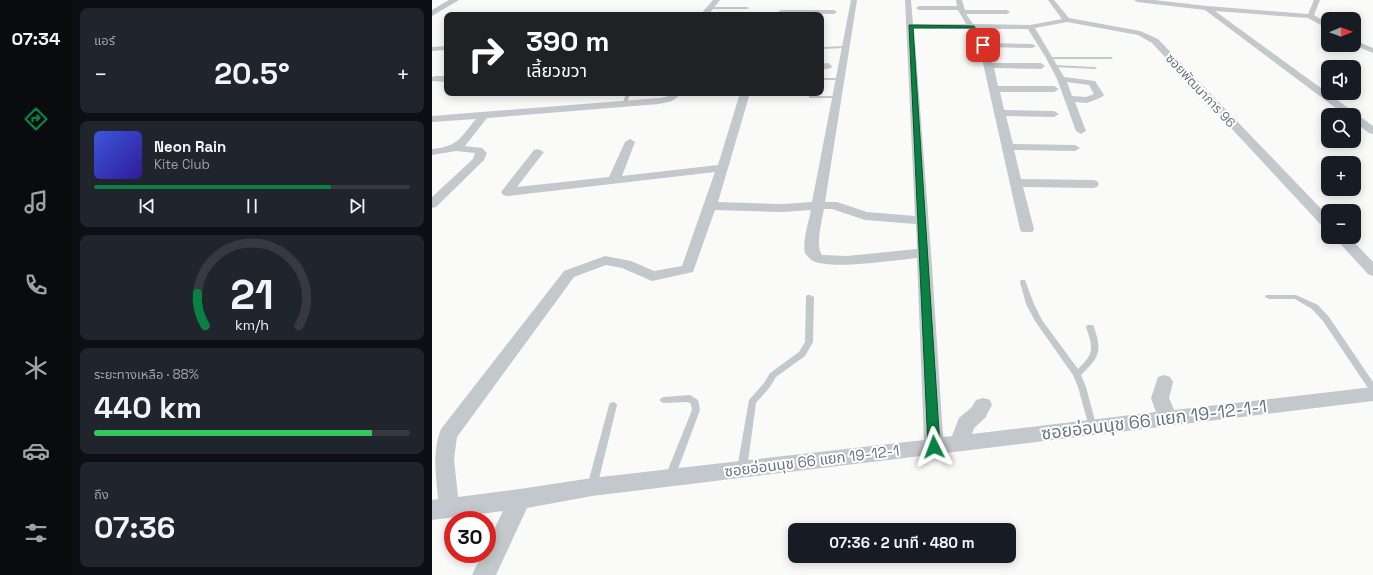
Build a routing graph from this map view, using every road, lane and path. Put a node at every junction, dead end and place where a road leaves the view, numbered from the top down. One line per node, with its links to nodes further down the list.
1 (717, 0): 8 (street)
2 (854, 0): 25 (street)
3 (908, 0): 19 (street)
4 (1051, 0): 17 (street)
5 (1137, 0): 11 (street)
6 (1317, 0): 16 (street)
7 (960, 7): 10 (street); 15 (street); 20 (street)
8 (709, 8): 9 (lane); 13 (street)
9 (747, 8)
10 (919, 8)
11 (1207, 8): 16 (street); 47 (street)
12 (782, 11): 14 (street)
13 (706, 12)
14 (834, 12)
15 (1007, 12)
16 (1310, 16): 18 (street)
17 (1067, 20): 21 (street); 68 (street, ซอยพัฒนาการ 96)
18 (1321, 22)
19 (910, 26): 20 (street); 69 (street)
20 (972, 27): 21 (street); 22 (street)
21 (1030, 27): 31 (street)
22 (983, 45): 24 (street); 32 (street)
23 (1361, 45): 29 (street)
24 (1032, 46)
25 (844, 47): 27 (lane); 37 (street)
26 (444, 48): 28 (street)
27 (824, 48)
28 (432, 49)
29 (1373, 51)
30 (1111, 58): 31 (lane)
31 (1052, 62): 34 (lane); 38 (street)
32 (989, 65): 33 (street); 40 (street)
33 (1041, 66)
34 (1095, 68)
35 (444, 79): 39 (street)
36 (824, 79): 37 (lane)
37 (839, 79): 44 (street)
38 (1061, 79): 46 (street); 46 (street)
39 (435, 80)
40 (996, 89): 41 (street); 48 (street)
41 (1054, 89)
42 (672, 96): 50 (street)
43 (744, 96): 61 (street)
44 (836, 96): 45 (lane); 67 (street)
45 (811, 97)
46 (1069, 99): 53 (street)
47 (1342, 108)
48 (1001, 113): 49 (street); 56 (street)
49 (1054, 114)
50 (484, 115): 51 (street); 57 (street)
51 (432, 119)
52 (1361, 122): 54 (street)
53 (1081, 131)
54 (1373, 131)
55 (630, 142): 62 (street)
56 (1008, 147): 58 (street); 63 (street)
57 (456, 148): 59 (street); 65 (street)
58 (1075, 148)
59 (432, 152)
60 (538, 152): 62 (street)
61 (723, 168): 62 (street); 66 (street)
62 (614, 180)
63 (1016, 183): 64 (street); 70 (street)
64 (1093, 184)
65 (432, 204)
66 (710, 206): 67 (street); 93 (street)
67 (818, 206): 69 (street); 72 (street)
68 (1321, 217)
69 (921, 220): 72 (street)
70 (1027, 230)
71 (1348, 244): 73 (street)
72 (924, 259): 88 (street)
73 (1373, 271)
74 (1023, 282): 78 (lane)
75 (810, 297): 89 (lane)
76 (1269, 297): 80 (lane)
77 (1090, 327): 78 (lane)
78 (1077, 374): 86 (lane)
79 (1164, 382): 85 (street)
80 (1373, 389)
81 (1373, 394): 85 (street, ซอยอ่อนนุช 66 แยก 19-12-1-1)
82 (664, 400): 90 (lane)
83 (613, 405): 91 (lane)
84 (983, 405): 87 (street)
85 (1168, 419): 86 (street, ซอยอ่อนนุช 66 แยก 19-12-1-1)
86 (1093, 428): 87 (street, ซอยอ่อนนุช 66 แยก 19-12-1-1)
87 (959, 444): 88 (street, ซอยอ่อนนุช 66 แยก 19-12-1-1)
88 (934, 447): 89 (street, ซอยอ่อนนุช 66 แยก 19-12-1)
89 (742, 469): 90 (street, ซอยอ่อนนุช 66 แยก 19-12-1)
90 (669, 478): 91 (street, ซอยอ่อนนุช 66 แยก 19-12-1)
91 (592, 487): 92 (street, ซอยอ่อนนุช 66 แยก 19-12-1)
92 (520, 499): 93 (street, ซอยอ่อนนุช 66 แยก 19-12-1); 94 (street)
93 (440, 508)
94 (484, 575)

